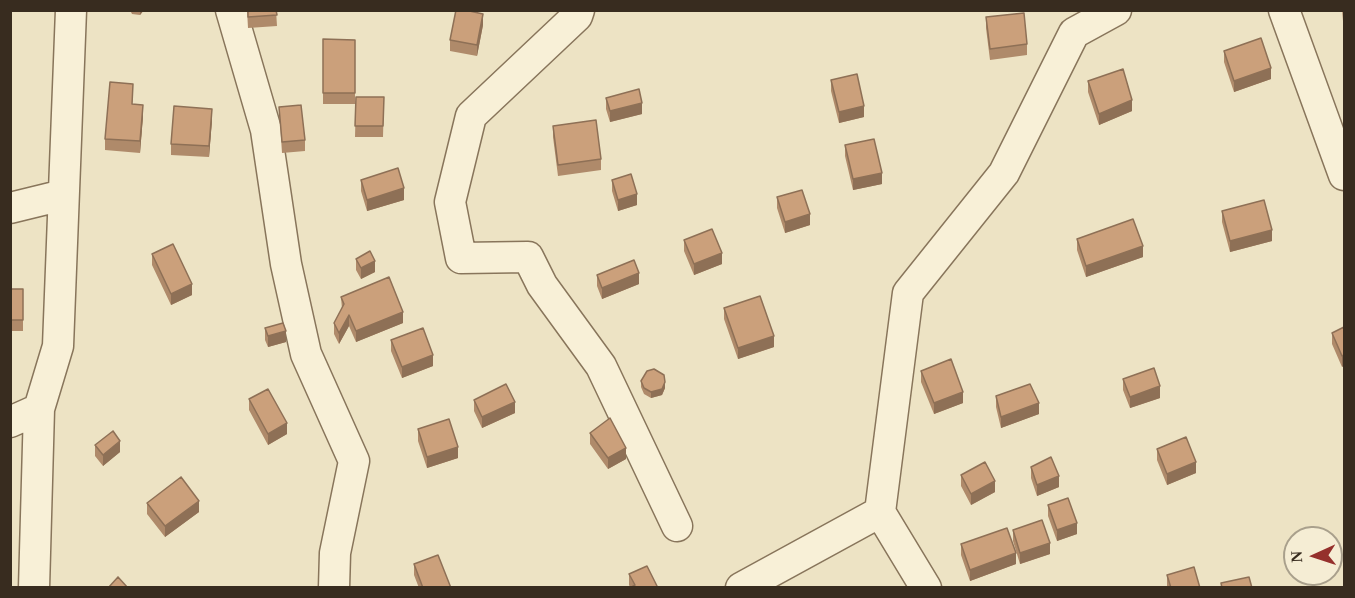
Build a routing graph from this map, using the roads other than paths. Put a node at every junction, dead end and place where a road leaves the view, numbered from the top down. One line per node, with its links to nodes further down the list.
1 (71, 10): 7 (street)
2 (231, 10): 14 (street)
3 (579, 10): 12 (street)
4 (1116, 10): 11 (street)
5 (1284, 10): 6 (street)
6 (1344, 175)
7 (63, 195): 8 (street); 9 (street)
8 (10, 208)
9 (39, 409): 10 (street); 13 (street)
10 (10, 422)
11 (880, 512): 15 (street); 16 (street)
12 (677, 526)
13 (34, 588)
14 (334, 588)
15 (741, 588)
16 (926, 588)

